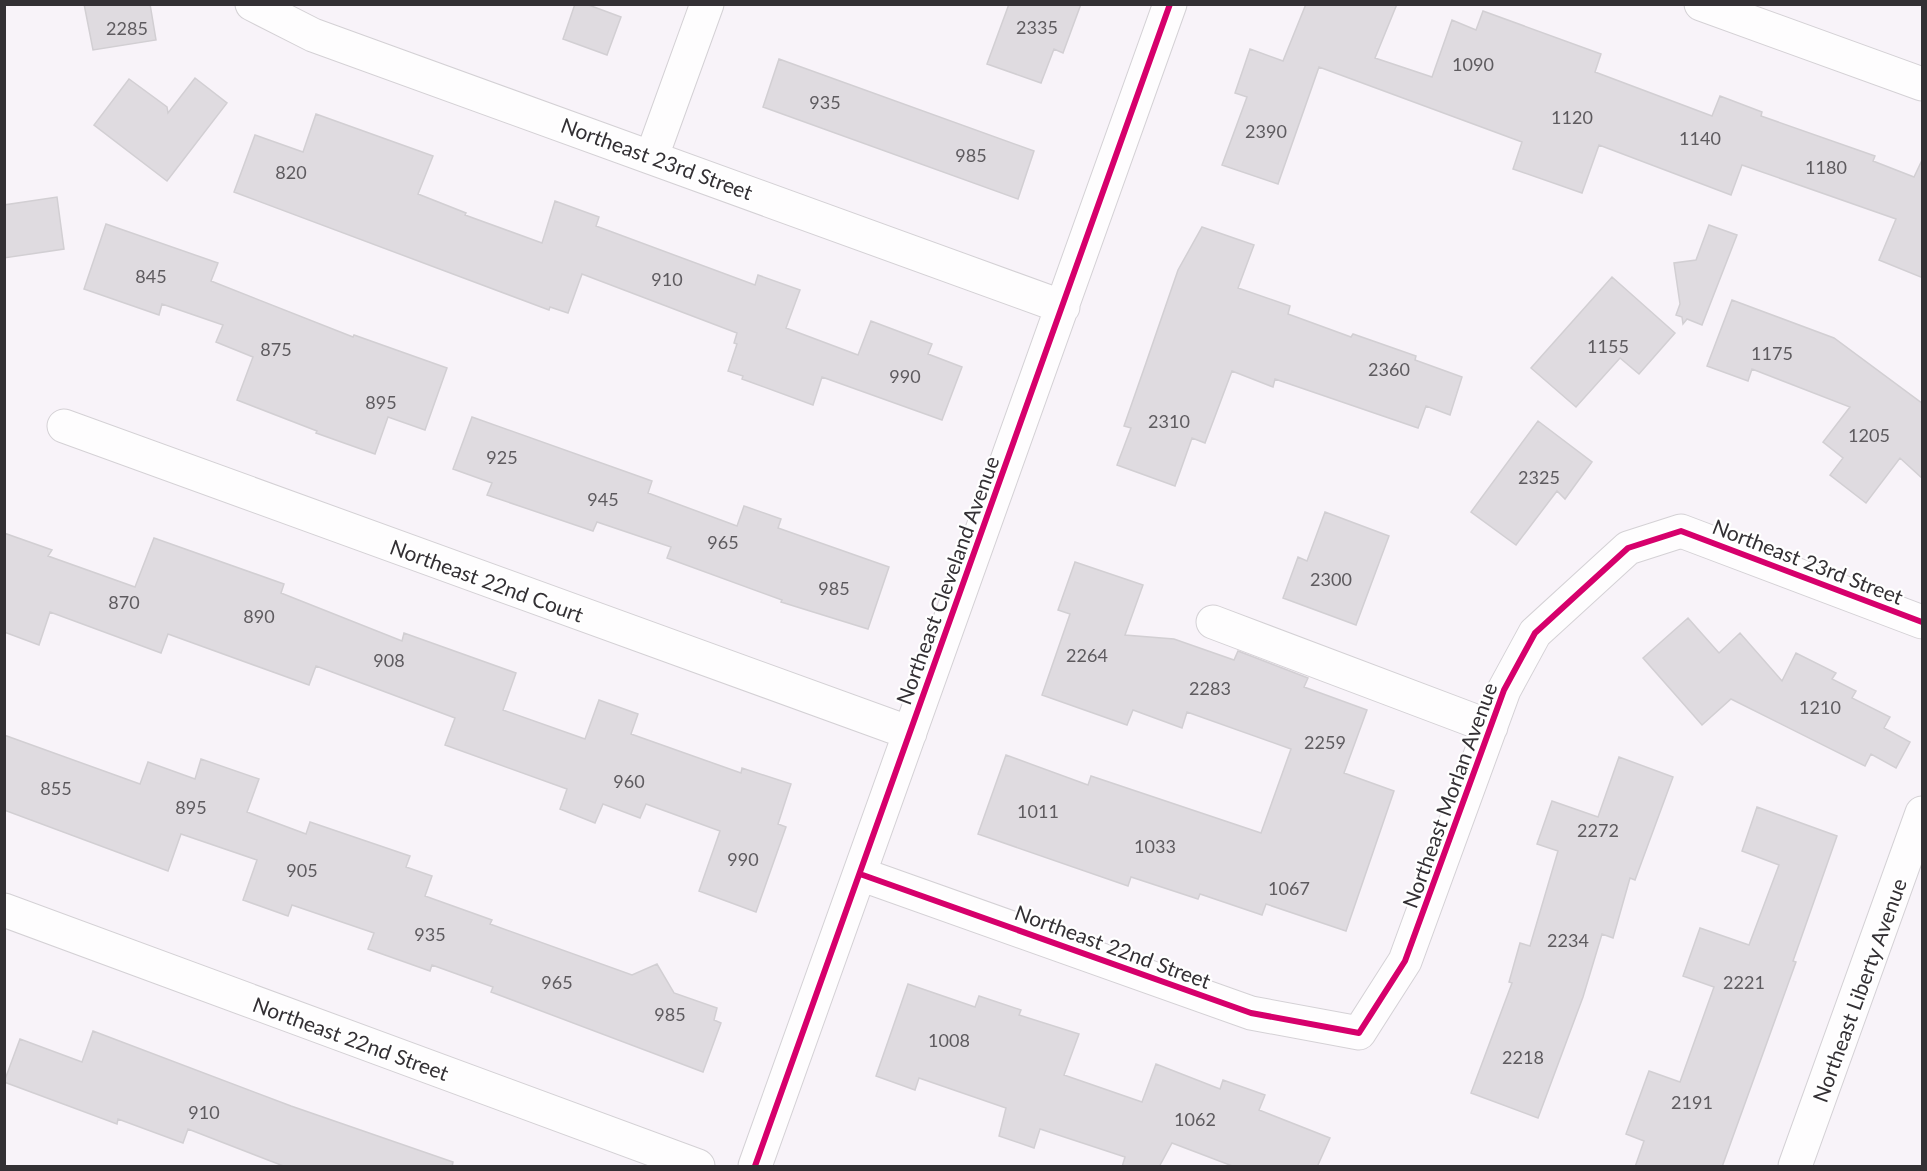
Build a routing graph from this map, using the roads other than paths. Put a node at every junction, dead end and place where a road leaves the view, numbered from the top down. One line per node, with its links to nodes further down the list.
1 (252, 4): 6 (street, Northeast 23rd Street)
2 (707, 4): 6 (street)
3 (1170, 4): 7 (street, Northeast Cleveland Avenue)
4 (1701, 4): 5 (street)
5 (1923, 84)
6 (652, 156): 7 (street, Northeast 23rd Street)
7 (1063, 307): 13 (street, Northeast Cleveland Avenue)
8 (64, 426): 13 (street, Northeast 22nd Court)
9 (1682, 531): 11 (street, Northeast 23rd Street); 12 (street, Northeast Morlan Avenue)
10 (1214, 622): 12 (street)
11 (1923, 622)
12 (1491, 727): 17 (street, Northeast Morlan Avenue)
13 (910, 733): 15 (street, Northeast Cleveland Avenue)
14 (1923, 813): 18 (street, Northeast Liberty Avenue)
15 (860, 874): 17 (street, Northeast 22nd Street); 20 (street, Northeast Cleveland Avenue)
16 (4, 910): 19 (street, Northeast 22nd Street)
17 (1359, 1033)
18 (1804, 1164)
19 (698, 1167)
20 (755, 1167)

